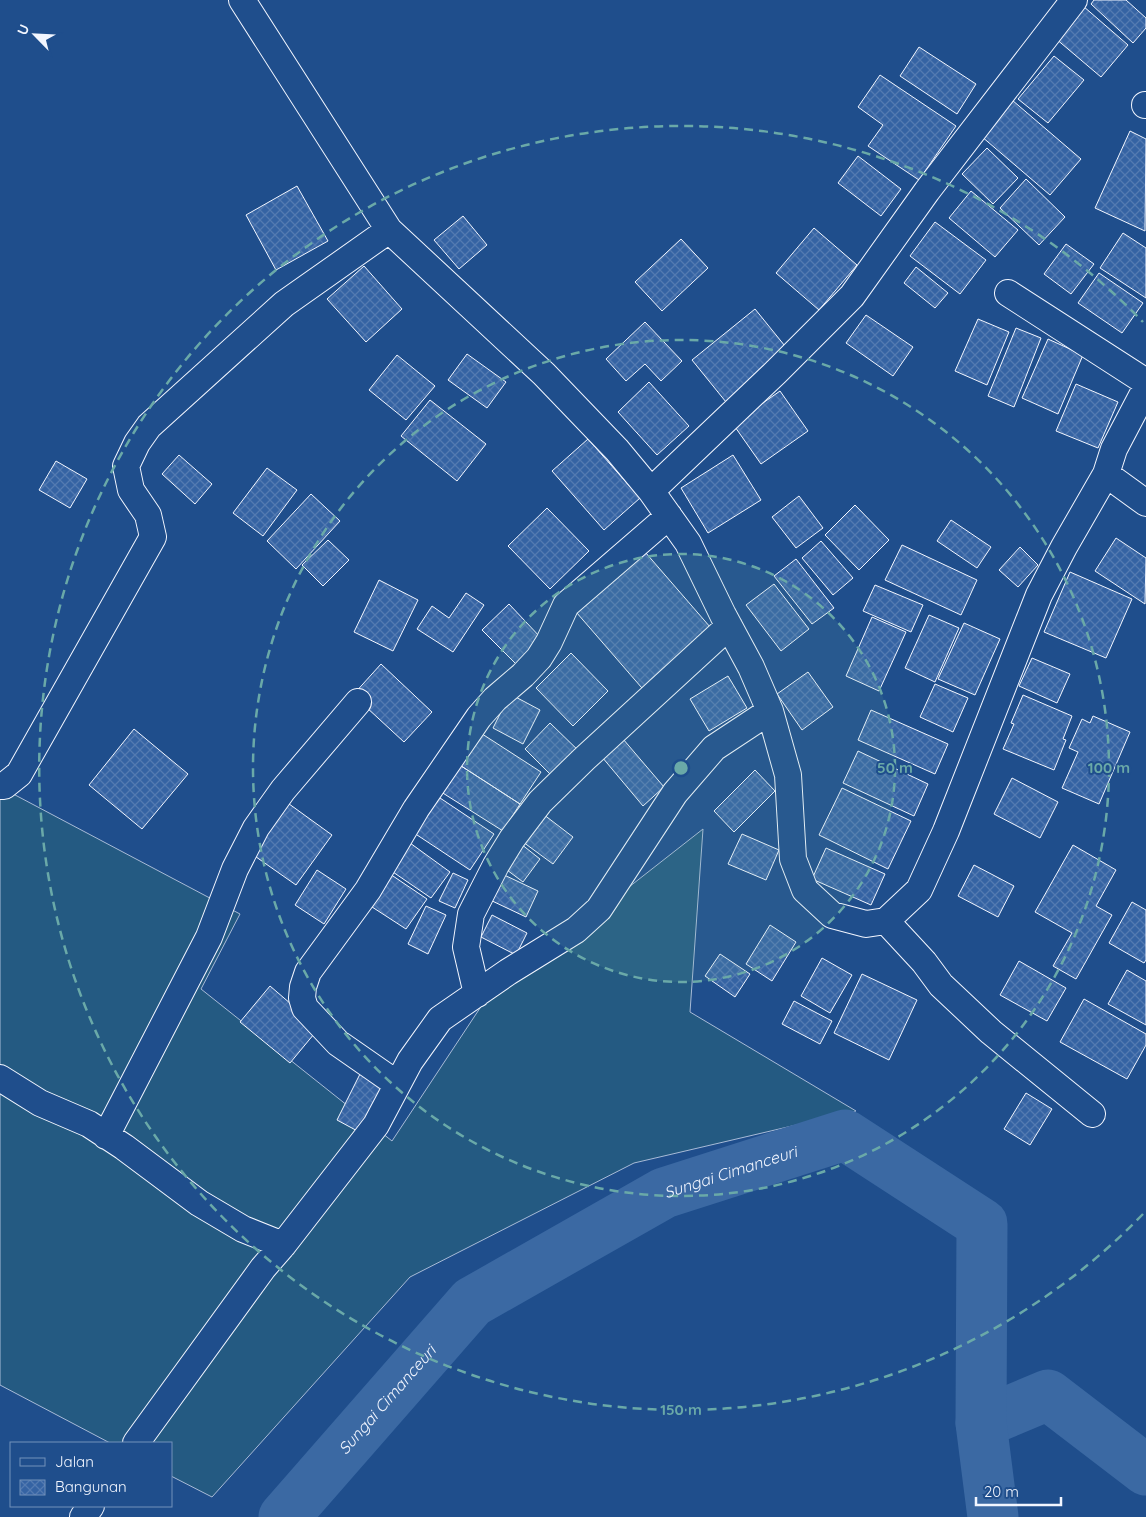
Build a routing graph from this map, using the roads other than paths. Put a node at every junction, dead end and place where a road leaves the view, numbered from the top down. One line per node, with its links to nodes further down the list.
1 (242, 0): 3 (street)
2 (1074, 0): 8 (street)
3 (389, 230): 8 (street); 14 (street)
4 (1008, 293): 5 (street)
5 (1146, 382)
6 (1146, 388): 7 (street)
7 (1106, 474): 9 (street); 15 (street)
8 (651, 491): 10 (street)
9 (1146, 503)
10 (669, 516): 11 (street); 18 (street)
11 (730, 626): 13 (street); 16 (street)
12 (358, 702): 20 (street)
13 (770, 711): 15 (street); 16 (street)
14 (0, 786)
15 (886, 921): 19 (street)
16 (477, 994): 18 (street)
17 (0, 1078): 20 (street)
18 (397, 1084): 21 (street)
19 (1092, 1114)
20 (106, 1136): 21 (street)
21 (283, 1245): 22 (street)
22 (137, 1442)

